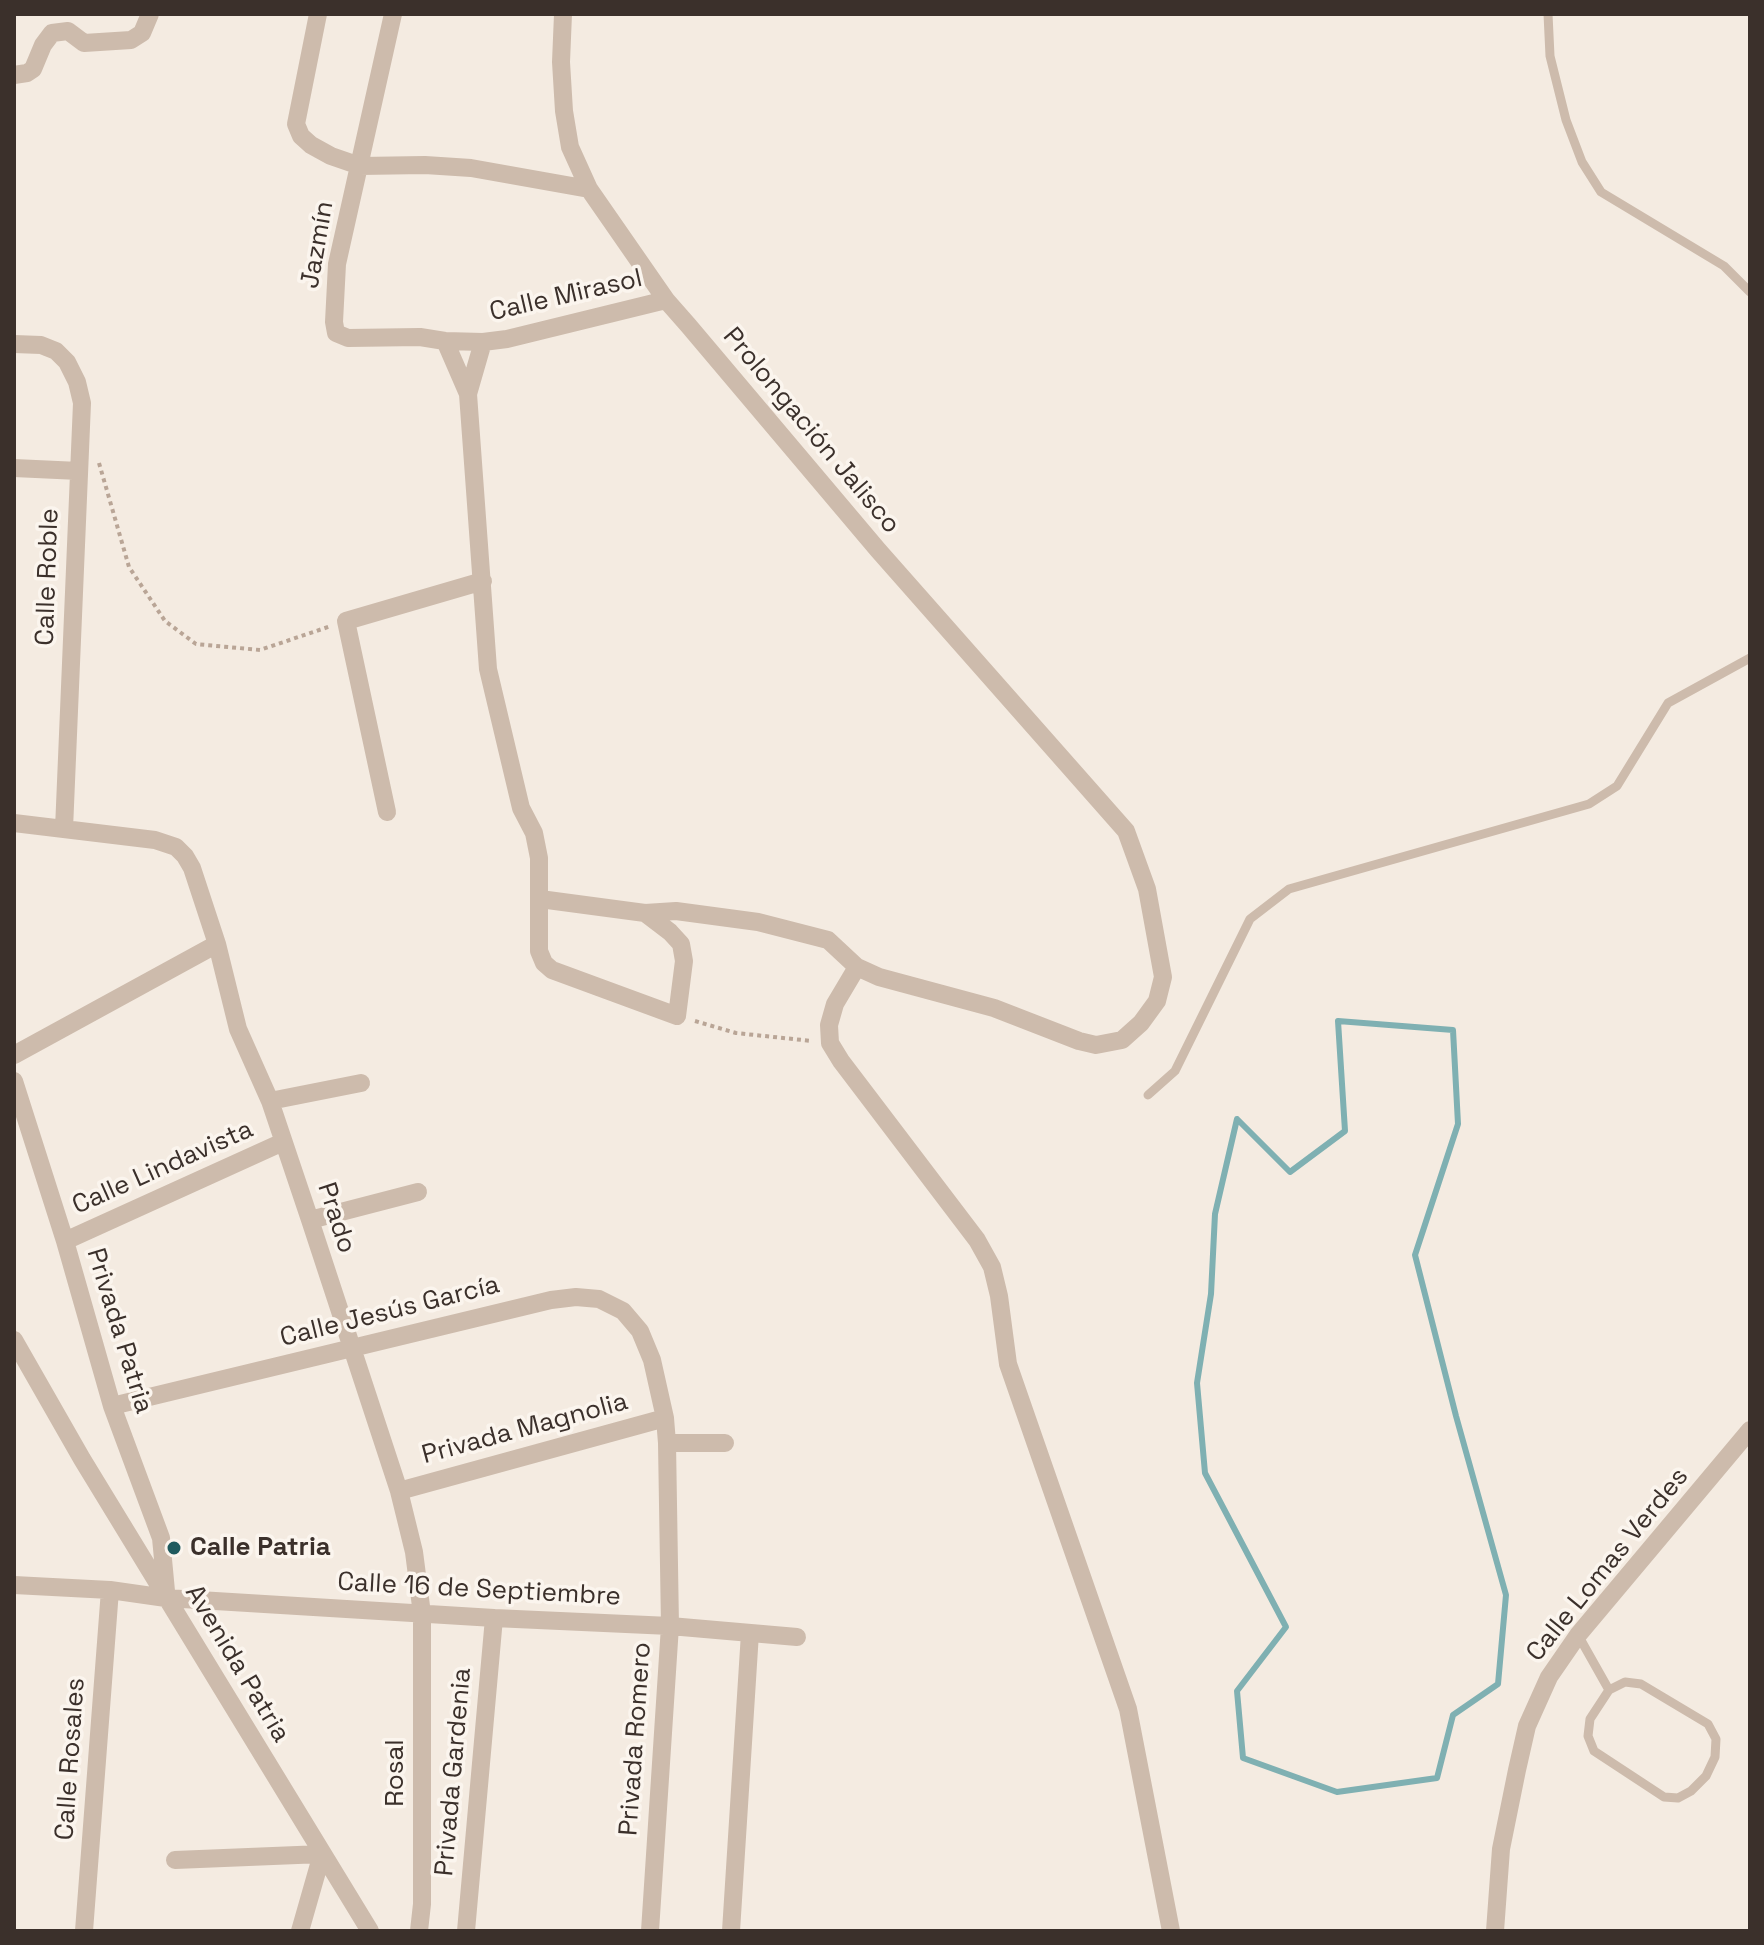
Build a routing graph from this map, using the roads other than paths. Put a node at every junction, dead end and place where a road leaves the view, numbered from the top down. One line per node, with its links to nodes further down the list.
1 (150, 14): 6 (street)
2 (318, 14): 7 (street)
3 (393, 14): 7 (street, Jazmín)
4 (563, 14): 8 (street, Prolongación Jalisco)
5 (1548, 14): 9 (lane)
6 (14, 75)
7 (360, 166): 8 (street); 11 (street, Jazmín)
8 (589, 189): 10 (street, Prolongación Jalisco)
9 (1750, 292)
10 (666, 300): 13 (street, Calle Mirasol); 26 (street, Prolongación Jalisco)
11 (336, 333): 12 (street, Calle Mirasol)
12 (445, 341): 13 (street, Calle Mirasol); 15 (street)
13 (483, 342): 15 (street)
14 (14, 344): 17 (street, Calle Roble)
15 (468, 394): 18 (street)
16 (14, 468): 17 (street)
17 (79, 471): 22 (street, Calle Roble)
18 (483, 581): 20 (street); 23 (street)
19 (1750, 658): 30 (lane)
20 (387, 812)
21 (14, 823): 22 (street)
22 (64, 829): 25 (street, Prado)
23 (540, 899): 24 (street); 24 (street)
24 (645, 913): 26 (street)
25 (217, 944): 27 (street); 31 (street, Prado)
26 (857, 967): 64 (street)
27 (14, 1055)
28 (14, 1081): 35 (street, Privada Patria)
29 (361, 1083): 31 (street)
30 (1148, 1095)
31 (270, 1101): 32 (street, Prado)
32 (283, 1142): 34 (street, Prado); 35 (street, Calle Lindavista)
33 (418, 1192): 34 (street)
34 (310, 1220): 37 (street, Prado)
35 (65, 1241): 39 (street, Privada Patria)
36 (14, 1340): 47 (street, Avenida Patria)
37 (350, 1348): 38 (street, Calle Jesús García); 39 (street, Calle Jesús García); 44 (street, Prado)
38 (652, 1360): 40 (street, Privada Romero)
39 (112, 1406): 47 (street, Privada Patria)
40 (665, 1418): 42 (street, Privada Romero); 44 (street, Privada Magnolia)
41 (1750, 1430): 52 (street, Calle Lomas Verdes)
42 (667, 1443): 43 (street); 50 (street, Privada Romero)
43 (725, 1443)
44 (399, 1491): 48 (street, Prado)
45 (14, 1585): 46 (street, Calle 16 de Septiembre)
46 (110, 1590): 47 (street, Calle 16 de Septiembre); 57 (street, Calle Rosales)
47 (166, 1598): 48 (street, Calle 16 de Septiembre); 55 (street, Avenida Patria)
48 (422, 1614): 49 (street, Calle 16 de Septiembre); 60 (street, Rosal)
49 (494, 1618): 50 (street, Calle 16 de Septiembre); 61 (street, Privada Gardenia)
50 (670, 1626): 51 (street, Calle 16 de Septiembre); 62 (street, Privada Romero)
51 (750, 1633): 53 (street, Calle 16 de Septiembre); 63 (street)
52 (1578, 1635): 54 (lane); 65 (street, Calle Lomas Verdes)
53 (797, 1637)
54 (1609, 1690): 54 (lane)
55 (322, 1854): 56 (street); 58 (street); 59 (street, Avenida Patria)
56 (175, 1860)
57 (84, 1931)
58 (300, 1931)
59 (370, 1931)
60 (419, 1931)
61 (466, 1931)
62 (650, 1931)
63 (731, 1931)
64 (1171, 1931)
65 (1495, 1931)

